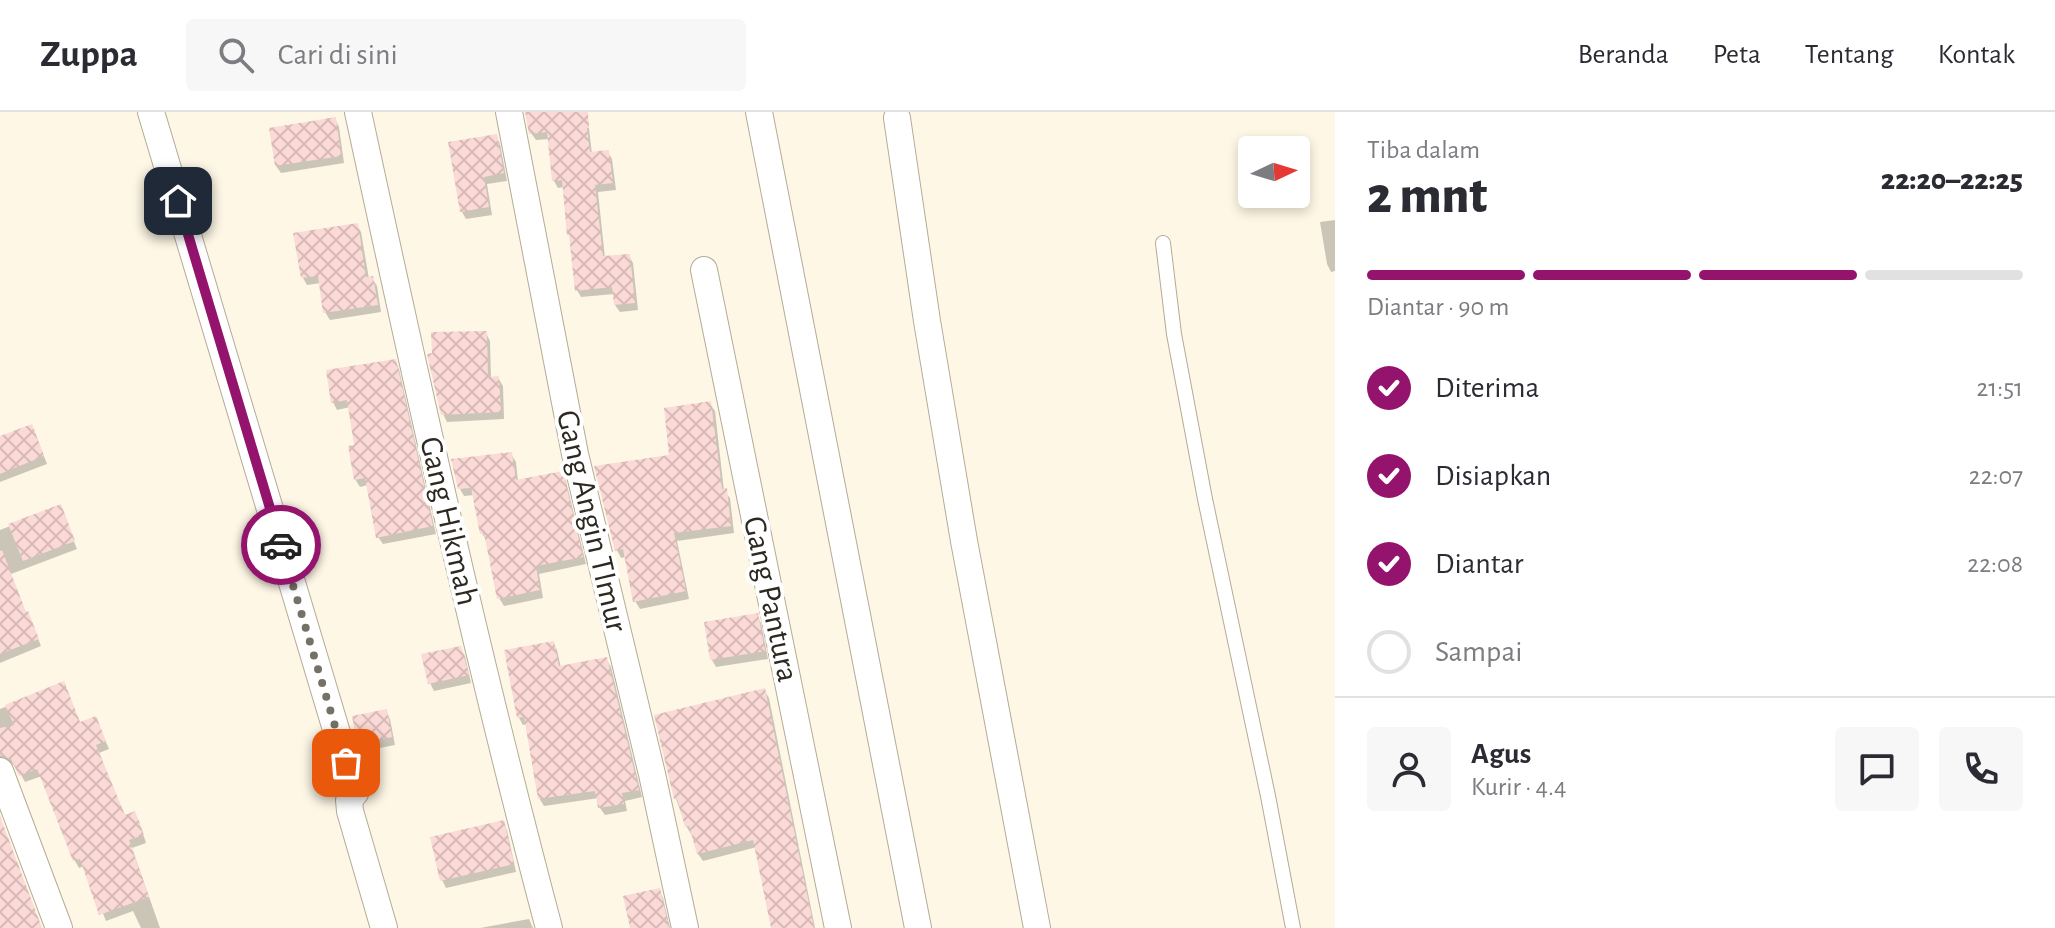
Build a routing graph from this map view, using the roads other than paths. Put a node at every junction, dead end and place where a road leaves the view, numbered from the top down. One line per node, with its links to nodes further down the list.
1 (151, 112): 10 (street)
2 (358, 112): 11 (street, Gang Hikmah)
3 (509, 112): 12 (street, Gang Angin TImur)
4 (759, 112): 14 (street)
5 (897, 118): 15 (street)
6 (1163, 243): 16 (lane)
7 (704, 270): 13 (street, Gang Pantura)
8 (0, 771): 9 (street)
9 (59, 928)
10 (384, 928)
11 (549, 928)
12 (685, 928)
13 (838, 928)
14 (918, 928)
15 (1037, 928)
16 (1293, 928)

